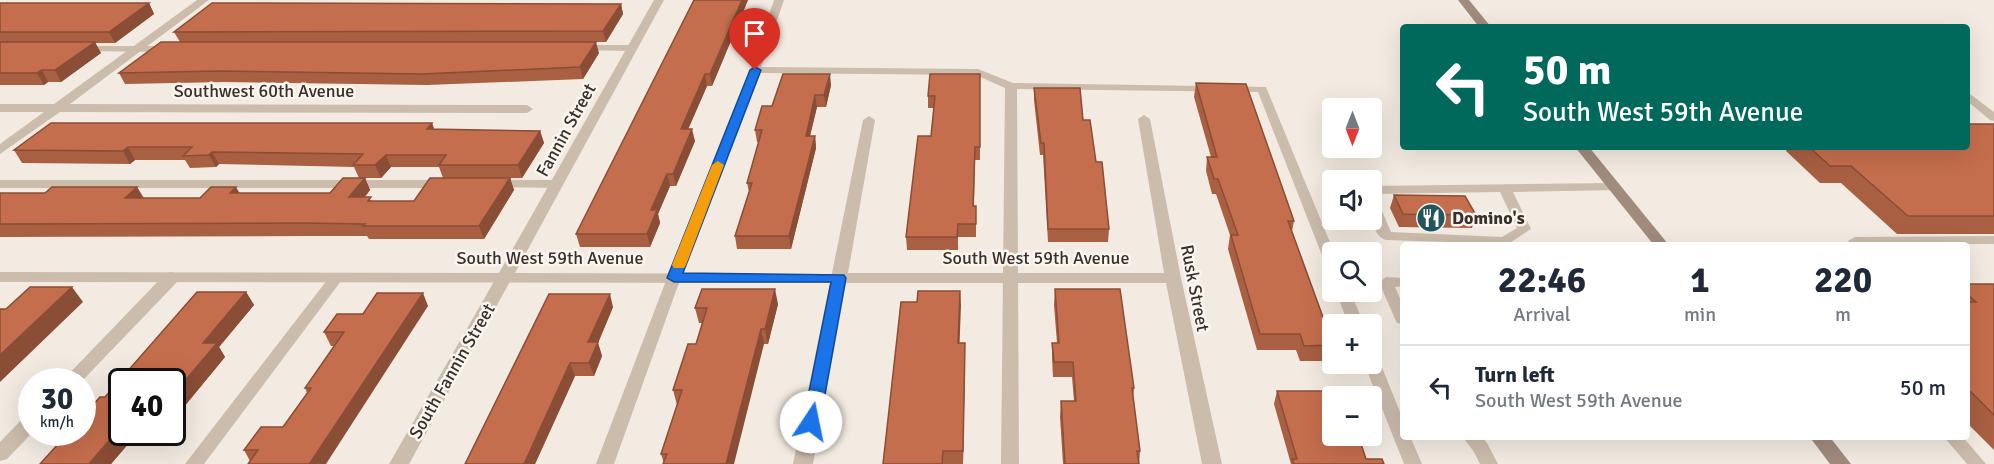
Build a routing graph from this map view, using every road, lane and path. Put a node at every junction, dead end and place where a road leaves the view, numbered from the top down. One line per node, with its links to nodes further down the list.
1 (204, 0): 9 (street)
2 (659, 0): 7 (street, Fannin Street)
3 (779, 0): 11 (lane)
4 (1463, 0): 5 (main road)
5 (1483, 24)
6 (564, 48): 7 (lane)
7 (632, 48): 25 (street, Fannin Street)
8 (66, 49): 9 (lane)
9 (138, 49): 10 (lane); 15 (street)
10 (177, 49)
11 (755, 70): 12 (lane); 38 (lane)
12 (1011, 86): 32 (lane); 40 (lane)
13 (1970, 97): 18 (lane)
14 (0, 108): 15 (street, Southwest 60th Avenue)
15 (57, 108): 16 (street, Southwest 60th Avenue); 20 (street)
16 (527, 110)
17 (1144, 118): 41 (street, Rusk Street)
18 (1994, 118)
19 (868, 120): 39 (street)
20 (0, 150)
21 (1584, 150): 26 (main road)
22 (0, 184): 23 (lane)
23 (459, 184)
24 (482, 184): 25 (lane)
25 (556, 184): 37 (street, Fannin Street)
26 (1615, 187): 27 (lane); 33 (main road)
27 (1505, 189): 28 (lane); 29 (lane)
28 (1382, 190)
29 (1382, 227)
30 (1994, 240): 31 (lane)
31 (1855, 241)
32 (1324, 242)
33 (1659, 242)
34 (172, 277): 35 (street, South West 59th Avenue); 36 (street, South West 59th Avenue); 44 (street)
35 (0, 278)
36 (336, 278): 37 (street, South West 59th Avenue); 53 (lane)
37 (504, 278): 38 (street, South West 59th Avenue); 54 (street, South Fannin Street)
38 (674, 278): 39 (street, South West 59th Avenue); 55 (lane)
39 (839, 278): 40 (street, South West 59th Avenue); 56 (street)
40 (1010, 278): 41 (street, South West 59th Avenue); 57 (lane)
41 (1173, 278): 58 (street, Rusk Street)
42 (1400, 282): 43 (lane)
43 (1400, 314)
44 (84, 368)
45 (1377, 374): 46 (lane)
46 (1400, 432)
47 (18, 436): 52 (street)
48 (1403, 440): 59 (lane)
49 (1474, 440): 60 (lane)
50 (1821, 440): 61 (main road)
51 (1955, 440): 62 (lane)
52 (0, 454)
53 (194, 464)
54 (399, 464)
55 (605, 464)
56 (803, 464)
57 (1010, 464)
58 (1212, 464)
59 (1413, 464)
60 (1489, 464)
61 (1841, 464)
62 (1977, 464)

